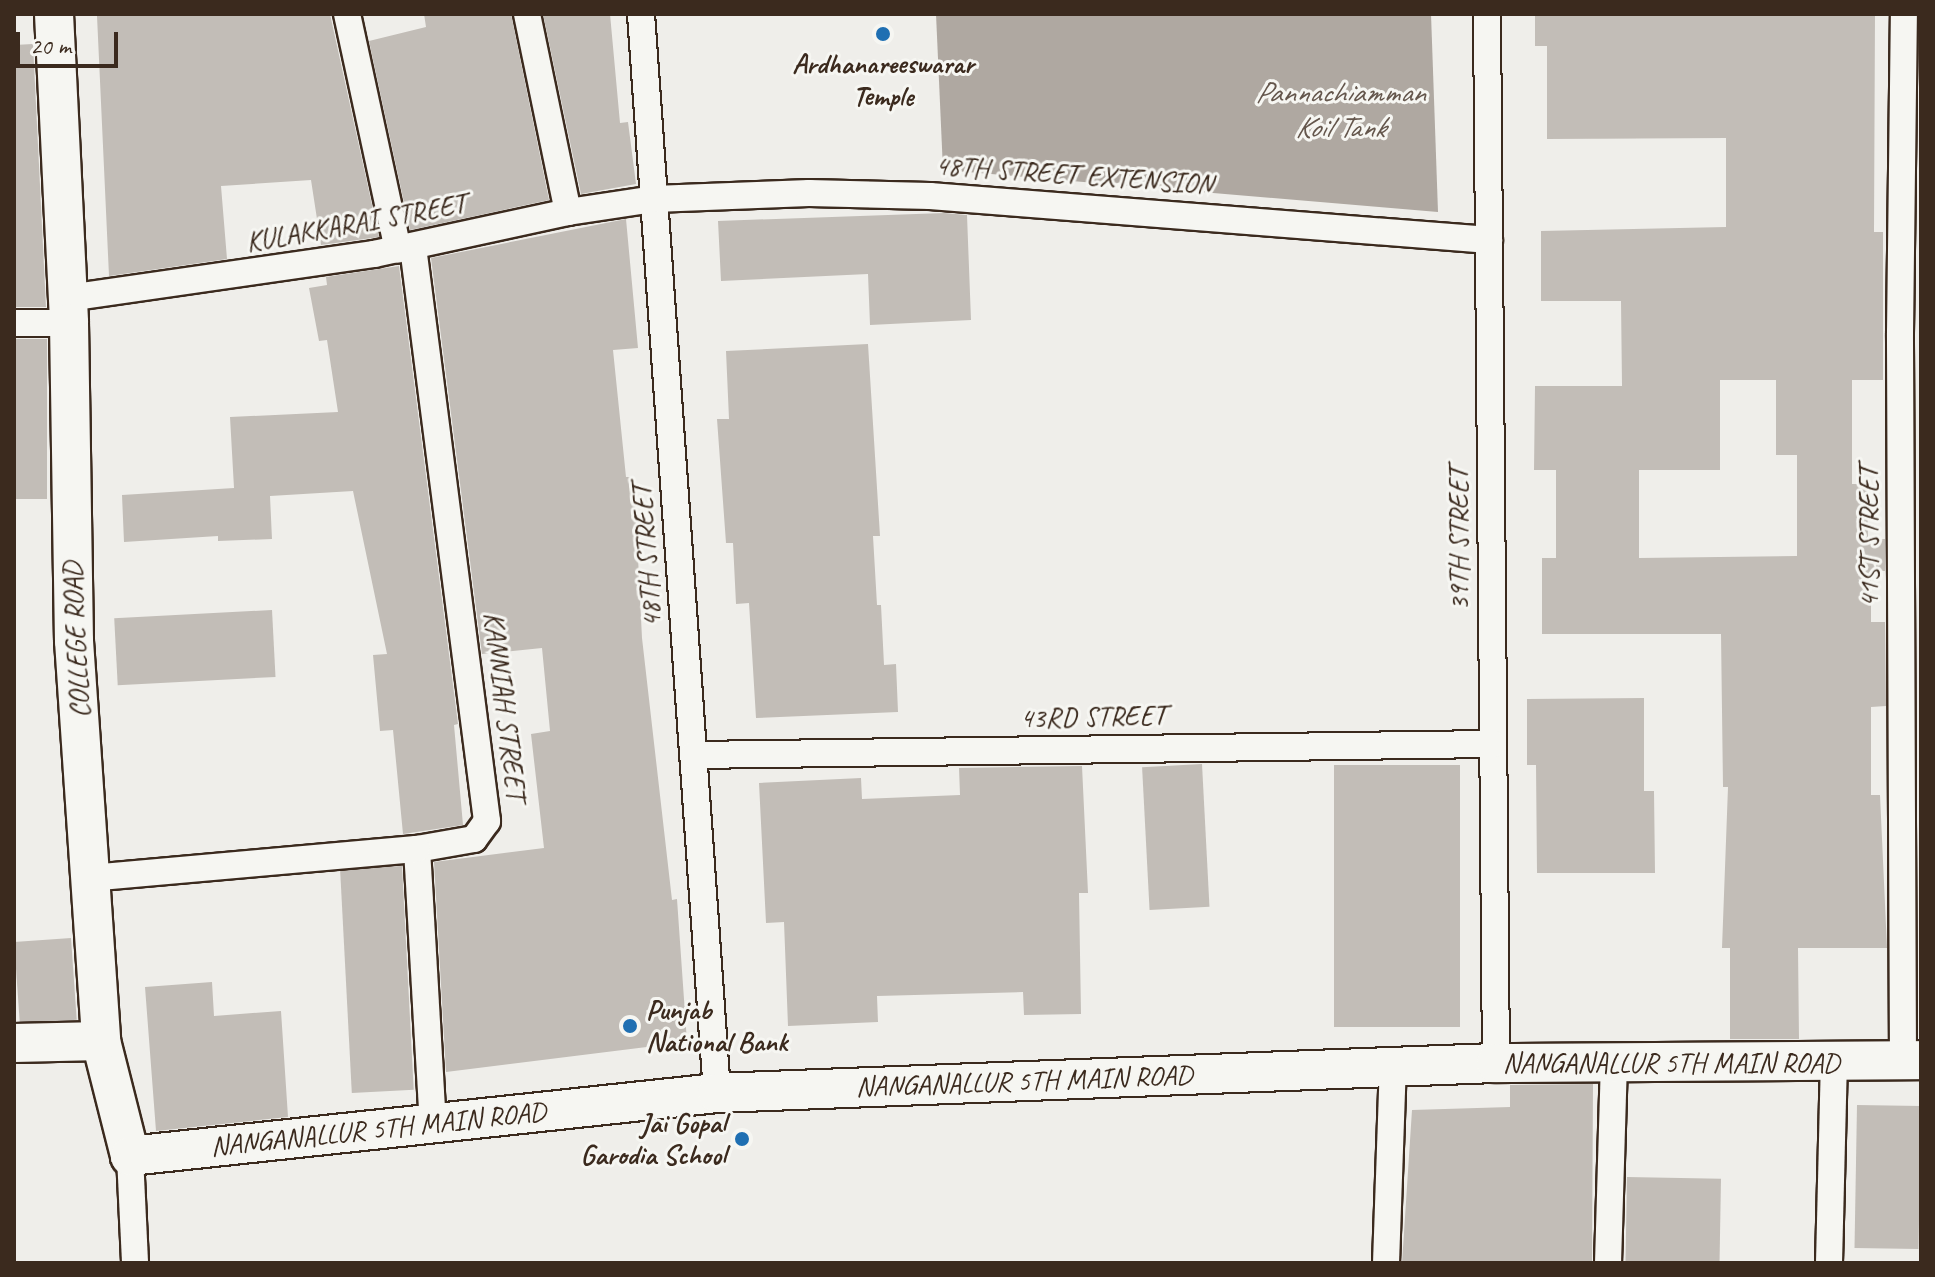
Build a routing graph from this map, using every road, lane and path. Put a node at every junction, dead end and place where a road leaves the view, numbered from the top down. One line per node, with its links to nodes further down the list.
1 (54, 14): 11 (street, COLLEGE ROAD)
2 (347, 14): 10 (street, KANNIAH STREET)
3 (527, 14): 8 (street)
4 (641, 14): 7 (street, 48TH STREET)
5 (1487, 14): 9 (street, 39TH STREET)
6 (1904, 14): 13 (street, 41ST STREET)
7 (654, 199): 8 (street, KULAKKARAI STREET); 9 (street, 48TH STREET EXTENSION); 16 (street, 48TH STREET)
8 (568, 212): 10 (street, KULAKKARAI STREET)
9 (1489, 240): 15 (street, 39TH STREET)
10 (405, 248): 11 (street, KULAKKARAI STREET); 17 (street, KANNIAH STREET)
11 (68, 310): 12 (street, KULAKKARAI STREET); 18 (street, COLLEGE ROAD)
12 (14, 323)
13 (1910, 333): 14 (street, 41ST STREET)
14 (1911, 718): 21 (street, 41ST STREET)
15 (1493, 744): 16 (street, 43RD STREET); 23 (street, 39TH STREET)
16 (693, 755): 26 (street, 48TH STREET)
17 (417, 849): 18 (street, KANNIAH STREET); 27 (street)
18 (90, 878): 19 (street, COLLEGE ROAD)
19 (101, 1041): 20 (street); 28 (street, COLLEGE ROAD)
20 (14, 1043)
21 (1912, 1060): 24 (street, NANGANALLUR 5TH MAIN ROAD)
22 (1614, 1062): 23 (street, NANGANALLUR 5TH MAIN ROAD); 24 (street, NANGANALLUR 5TH MAIN ROAD); 31 (street)
23 (1496, 1063): 25 (street, NANGANALLUR 5TH MAIN ROAD)
24 (1834, 1063): 32 (street)
25 (1393, 1067): 26 (street, NANGANALLUR 5TH MAIN ROAD); 30 (street)
26 (717, 1093): 27 (street, NANGANALLUR 5TH MAIN ROAD)
27 (433, 1123): 28 (street, NANGANALLUR 5TH MAIN ROAD)
28 (130, 1156): 29 (street, COLLEGE ROAD)
29 (135, 1263)
30 (1386, 1263)
31 (1608, 1263)
32 (1829, 1263)

